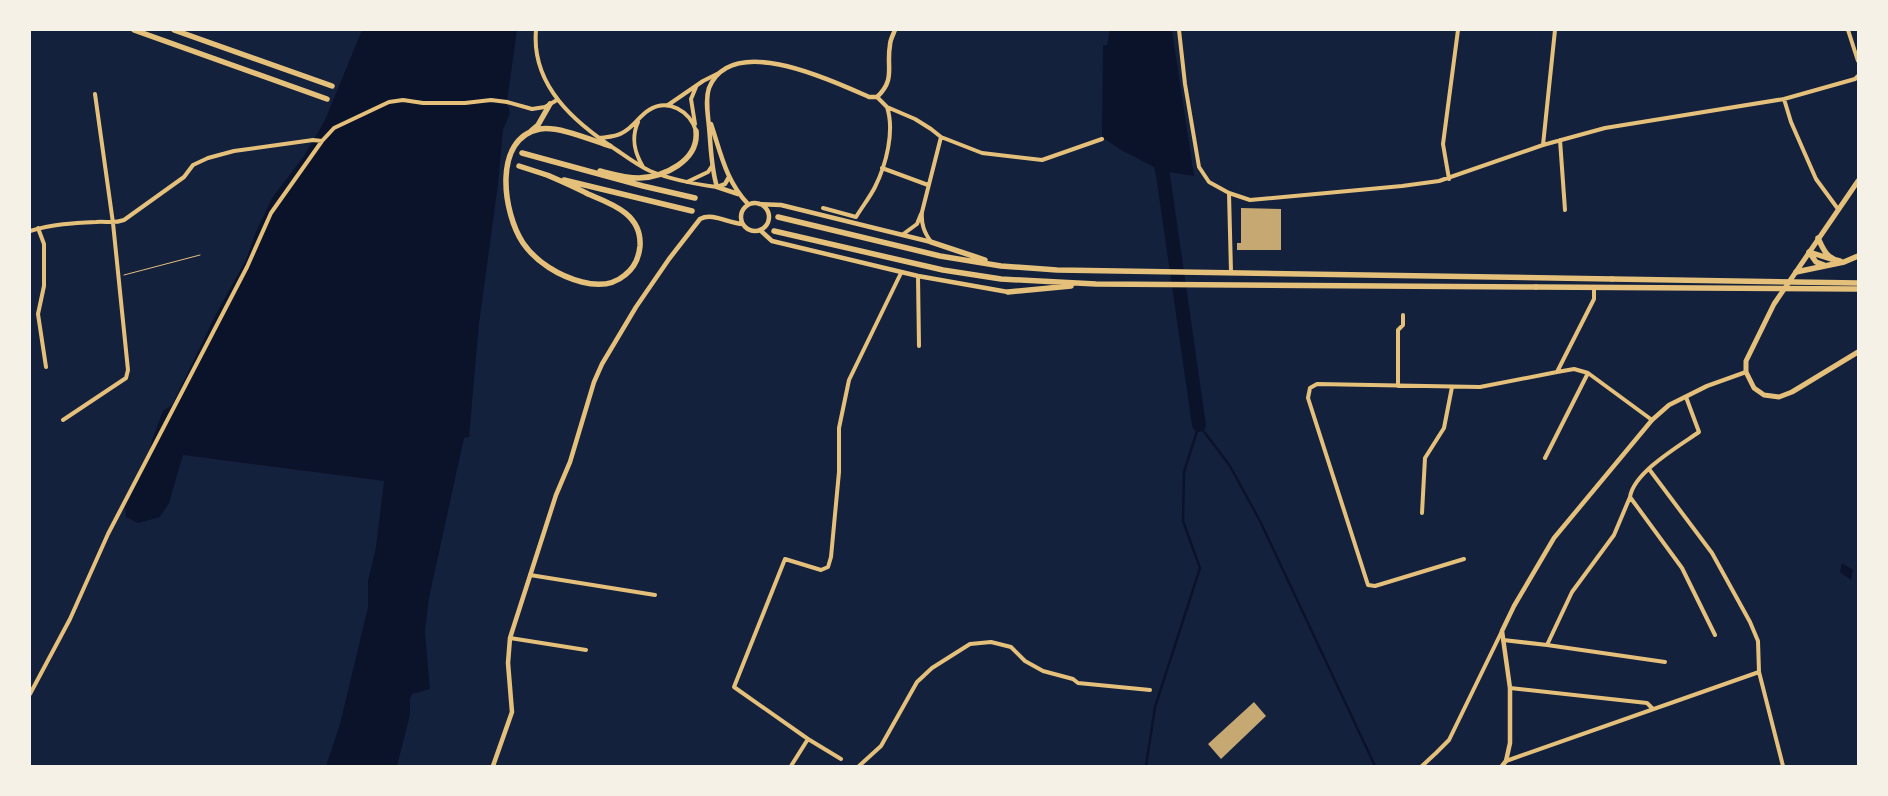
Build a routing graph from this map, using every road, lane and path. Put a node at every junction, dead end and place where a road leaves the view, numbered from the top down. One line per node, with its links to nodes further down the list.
1 (134, 30): 16 (main road)
2 (174, 30): 13 (main road)
3 (536, 30): 18 (street)
4 (895, 30): 15 (street)
5 (1179, 30): 46 (street)
6 (1458, 30): 41 (street)
7 (1555, 30): 31 (street)
8 (1848, 30): 9 (street)
9 (1858, 60)
10 (719, 73): 12 (street); 15 (street); 22 (street)
11 (1858, 76): 17 (street)
12 (703, 82): 20 (street); 24 (street)
13 (332, 86)
14 (95, 94): 57 (street)
15 (877, 97): 21 (street)
16 (327, 99)
17 (1784, 99): 29 (street); 52 (street)
18 (557, 100): 19 (street); 27 (street)
19 (550, 104): 25 (main road); 30 (street)
20 (668, 106): 23 (street); 24 (street)
21 (887, 107): 26 (street); 38 (street)
22 (708, 116): 35 (street); 40 (street)
23 (641, 118): 27 (street); 37 (street)
24 (696, 131): 34 (main road)
25 (529, 133): 32 (main road); 39 (main road)
26 (941, 137): 28 (street); 44 (street)
27 (599, 138): 32 (street)
28 (1102, 139)
29 (1560, 140): 31 (street); 54 (street)
30 (322, 141): 57 (street); 113 (street)
31 (1543, 145): 41 (street)
32 (610, 146): 37 (street)
33 (522, 153): 34 (main road)
34 (547, 160): 48 (main road)
35 (713, 164): 43 (street); 45 (street)
36 (519, 166): 39 (main road)
37 (643, 168): 43 (street)
38 (882, 168): 44 (street); 51 (street)
39 (547, 175): 53 (main road)
40 (728, 178): 45 (street); 47 (street)
41 (1450, 179): 46 (street)
42 (1858, 181): 52 (main road)
43 (685, 183): 45 (street)
44 (928, 185): 55 (street)
45 (717, 187): 47 (street)
46 (1230, 193): 74 (street)
47 (738, 194): 49 (street)
48 (695, 198)
49 (748, 204): 50 (street); 58 (street)
50 (759, 204): 60 (street); 63 (street)
51 (823, 208)
52 (1838, 209): 64 (main road)
53 (692, 210)
54 (1565, 210)
55 (922, 212): 63 (street); 65 (street)
56 (778, 217): 71 (main road)
57 (113, 223): 59 (street); 76 (street)
58 (743, 224): 60 (street); 101 (street)
59 (38, 228): 61 (street); 87 (street)
60 (760, 230): 73 (street)
61 (30, 231)
62 (774, 231): 79 (main road)
63 (902, 235): 65 (street)
64 (1818, 238): 66 (main road); 69 (main road)
65 (931, 242): 71 (main road)
66 (1810, 252): 69 (main road); 72 (main road); 75 (main road)
67 (200, 255): 76 (path)
68 (1858, 256): 70 (main road)
69 (1833, 260): 70 (main road)
70 (1844, 262): 72 (main road)
71 (1001, 266): 74 (main road)
72 (1825, 266): 75 (main road)
73 (901, 272): 77 (street); 115 (street)
74 (1232, 272): 80 (main road)
75 (1796, 272): 89 (main road)
76 (119, 276): 94 (street)
77 (918, 276): 83 (street); 85 (street)
78 (1856, 282): 80 (main road)
79 (1096, 284): 81 (main road); 83 (main road)
80 (1816, 286): 81 (main road); 82 (main road)
81 (1594, 288): 88 (street)
82 (1858, 289)
83 (1008, 292)
84 (1403, 315): 91 (street)
85 (919, 346)
86 (1858, 352): 89 (main road)
87 (46, 367)
88 (1557, 372): 90 (street); 92 (street)
89 (1746, 372): 93 (street)
90 (1588, 373): 95 (street); 96 (street)
91 (1398, 386): 92 (street); 100 (street)
92 (1452, 387): 99 (street)
93 (1686, 397): 95 (street); 97 (street)
94 (64, 420)
95 (1652, 420): 103 (street)
96 (1545, 458)
97 (1649, 469): 98 (street); 110 (street)
98 (1630, 497): 104 (street); 107 (street)
99 (1422, 513)
100 (1464, 559)
101 (530, 575): 102 (street); 105 (street)
102 (655, 595)
103 (1502, 631): 106 (street); 121 (street)
104 (1715, 635)
105 (510, 638): 108 (street); 118 (street)
106 (1503, 640): 107 (street); 111 (street)
107 (1547, 645): 109 (street)
108 (586, 650)
109 (1665, 662)
110 (1759, 672): 114 (street); 123 (street)
111 (1510, 688): 114 (street); 117 (street)
112 (1150, 690): 120 (street)
113 (30, 694)
114 (1653, 709): 117 (street)
115 (808, 739): 116 (street); 119 (street)
116 (841, 759)
117 (1506, 761): 122 (street)
118 (493, 766)
119 (791, 766)
120 (859, 766)
121 (1422, 766)
122 (1502, 766)
123 (1783, 766)

